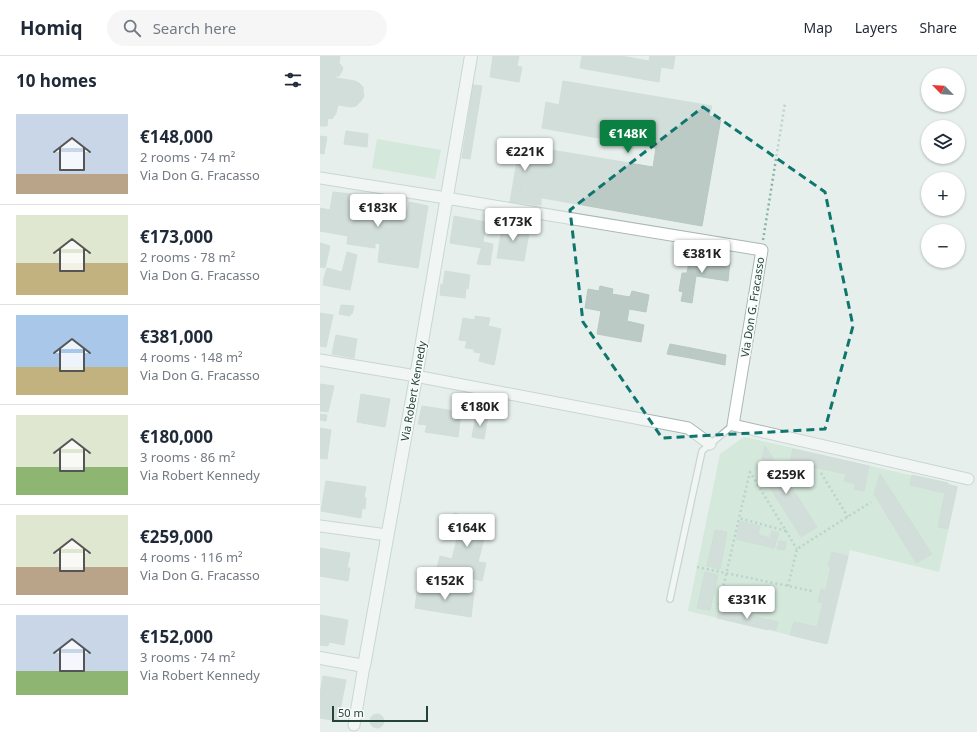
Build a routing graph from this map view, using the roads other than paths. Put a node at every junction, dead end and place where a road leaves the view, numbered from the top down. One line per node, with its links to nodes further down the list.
1 (471, 56): 3 (main road, Via Robert Kennedy)
2 (320, 178): 3 (street, Via Don G. Fracasso)
3 (446, 198): 5 (main road, Via Robert Kennedy); 6 (street, Via Don G. Fracasso)
4 (320, 360): 5 (street)
5 (416, 376): 7 (street); 10 (main road, Via Robert Kennedy)
6 (733, 425): 7 (lane); 8 (street)
7 (710, 444): 11 (lane)
8 (968, 479)
9 (320, 526): 10 (street)
10 (388, 535): 13 (main road, Via Robert Kennedy)
11 (670, 599)
12 (320, 658): 13 (main road)
13 (364, 666): 14 (street, Via Robert Kennedy)
14 (354, 725)

